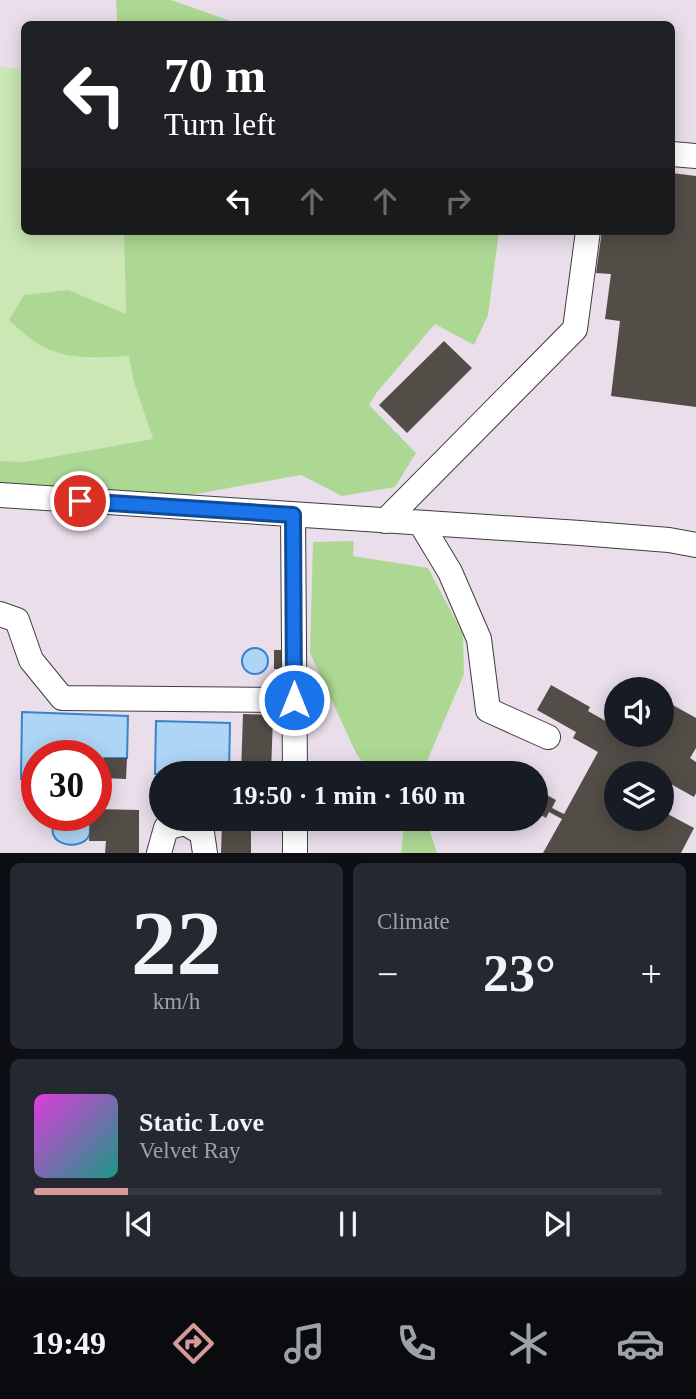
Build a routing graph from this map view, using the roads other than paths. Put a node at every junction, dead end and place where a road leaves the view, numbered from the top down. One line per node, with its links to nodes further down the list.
1 (675, 155): 2 (street)
2 (696, 156)
3 (587, 235): 6 (street)
4 (0, 495): 5 (street)
5 (293, 515): 6 (street); 10 (street)
6 (385, 521): 7 (street)
7 (421, 524): 8 (street); 11 (street)
8 (696, 545)
9 (0, 614): 10 (street)
10 (294, 700): 12 (street)
11 (548, 737)
12 (295, 761)
13 (295, 831): 16 (street)
14 (159, 853): 15 (street)
15 (205, 853)
16 (295, 853)

